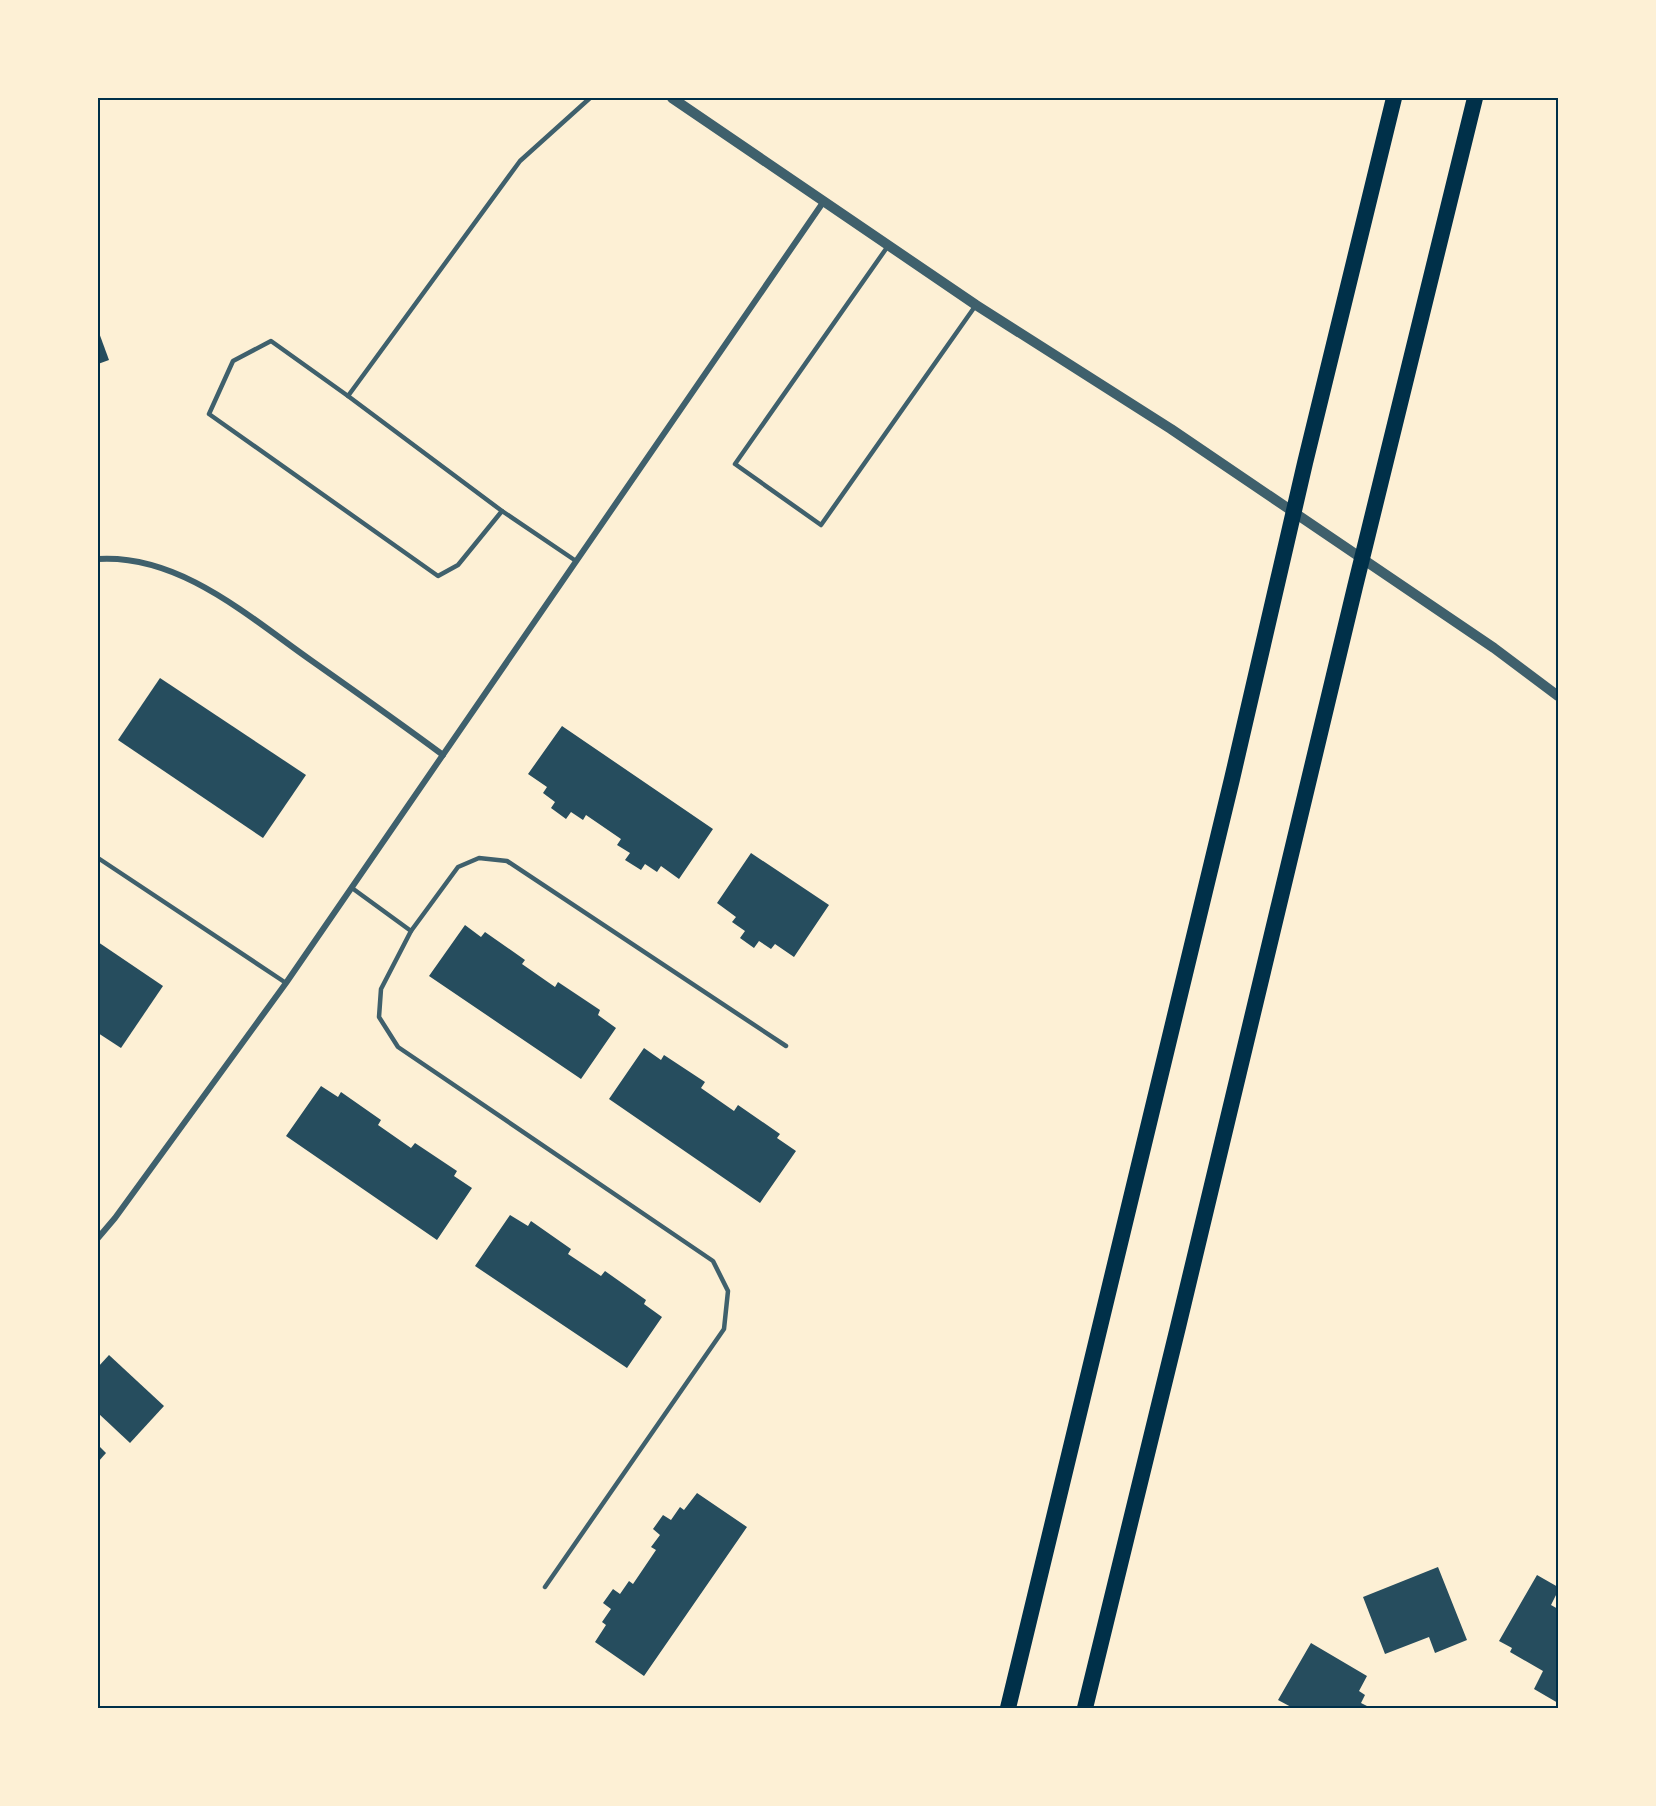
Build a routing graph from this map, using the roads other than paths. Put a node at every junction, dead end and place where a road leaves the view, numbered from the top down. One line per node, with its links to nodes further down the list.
1 (590, 98): 8 (lane)
2 (672, 98): 5 (street)
3 (1394, 98): 21 (highway)
4 (1475, 98): 22 (highway)
5 (824, 201): 6 (street); 11 (street)
6 (888, 246): 7 (street); 7 (lane)
7 (976, 305): 12 (street)
8 (348, 396): 9 (lane); 9 (lane)
9 (502, 511): 11 (lane)
10 (98, 559): 13 (street)
11 (576, 561): 13 (street)
12 (1558, 696)
13 (443, 754): 15 (street)
14 (98, 858): 17 (lane)
15 (352, 888): 16 (lane); 17 (street)
16 (411, 931): 18 (lane); 20 (lane)
17 (286, 983): 19 (street)
18 (786, 1046)
19 (98, 1238)
20 (545, 1587)
21 (1008, 1708)
22 (1085, 1708)

